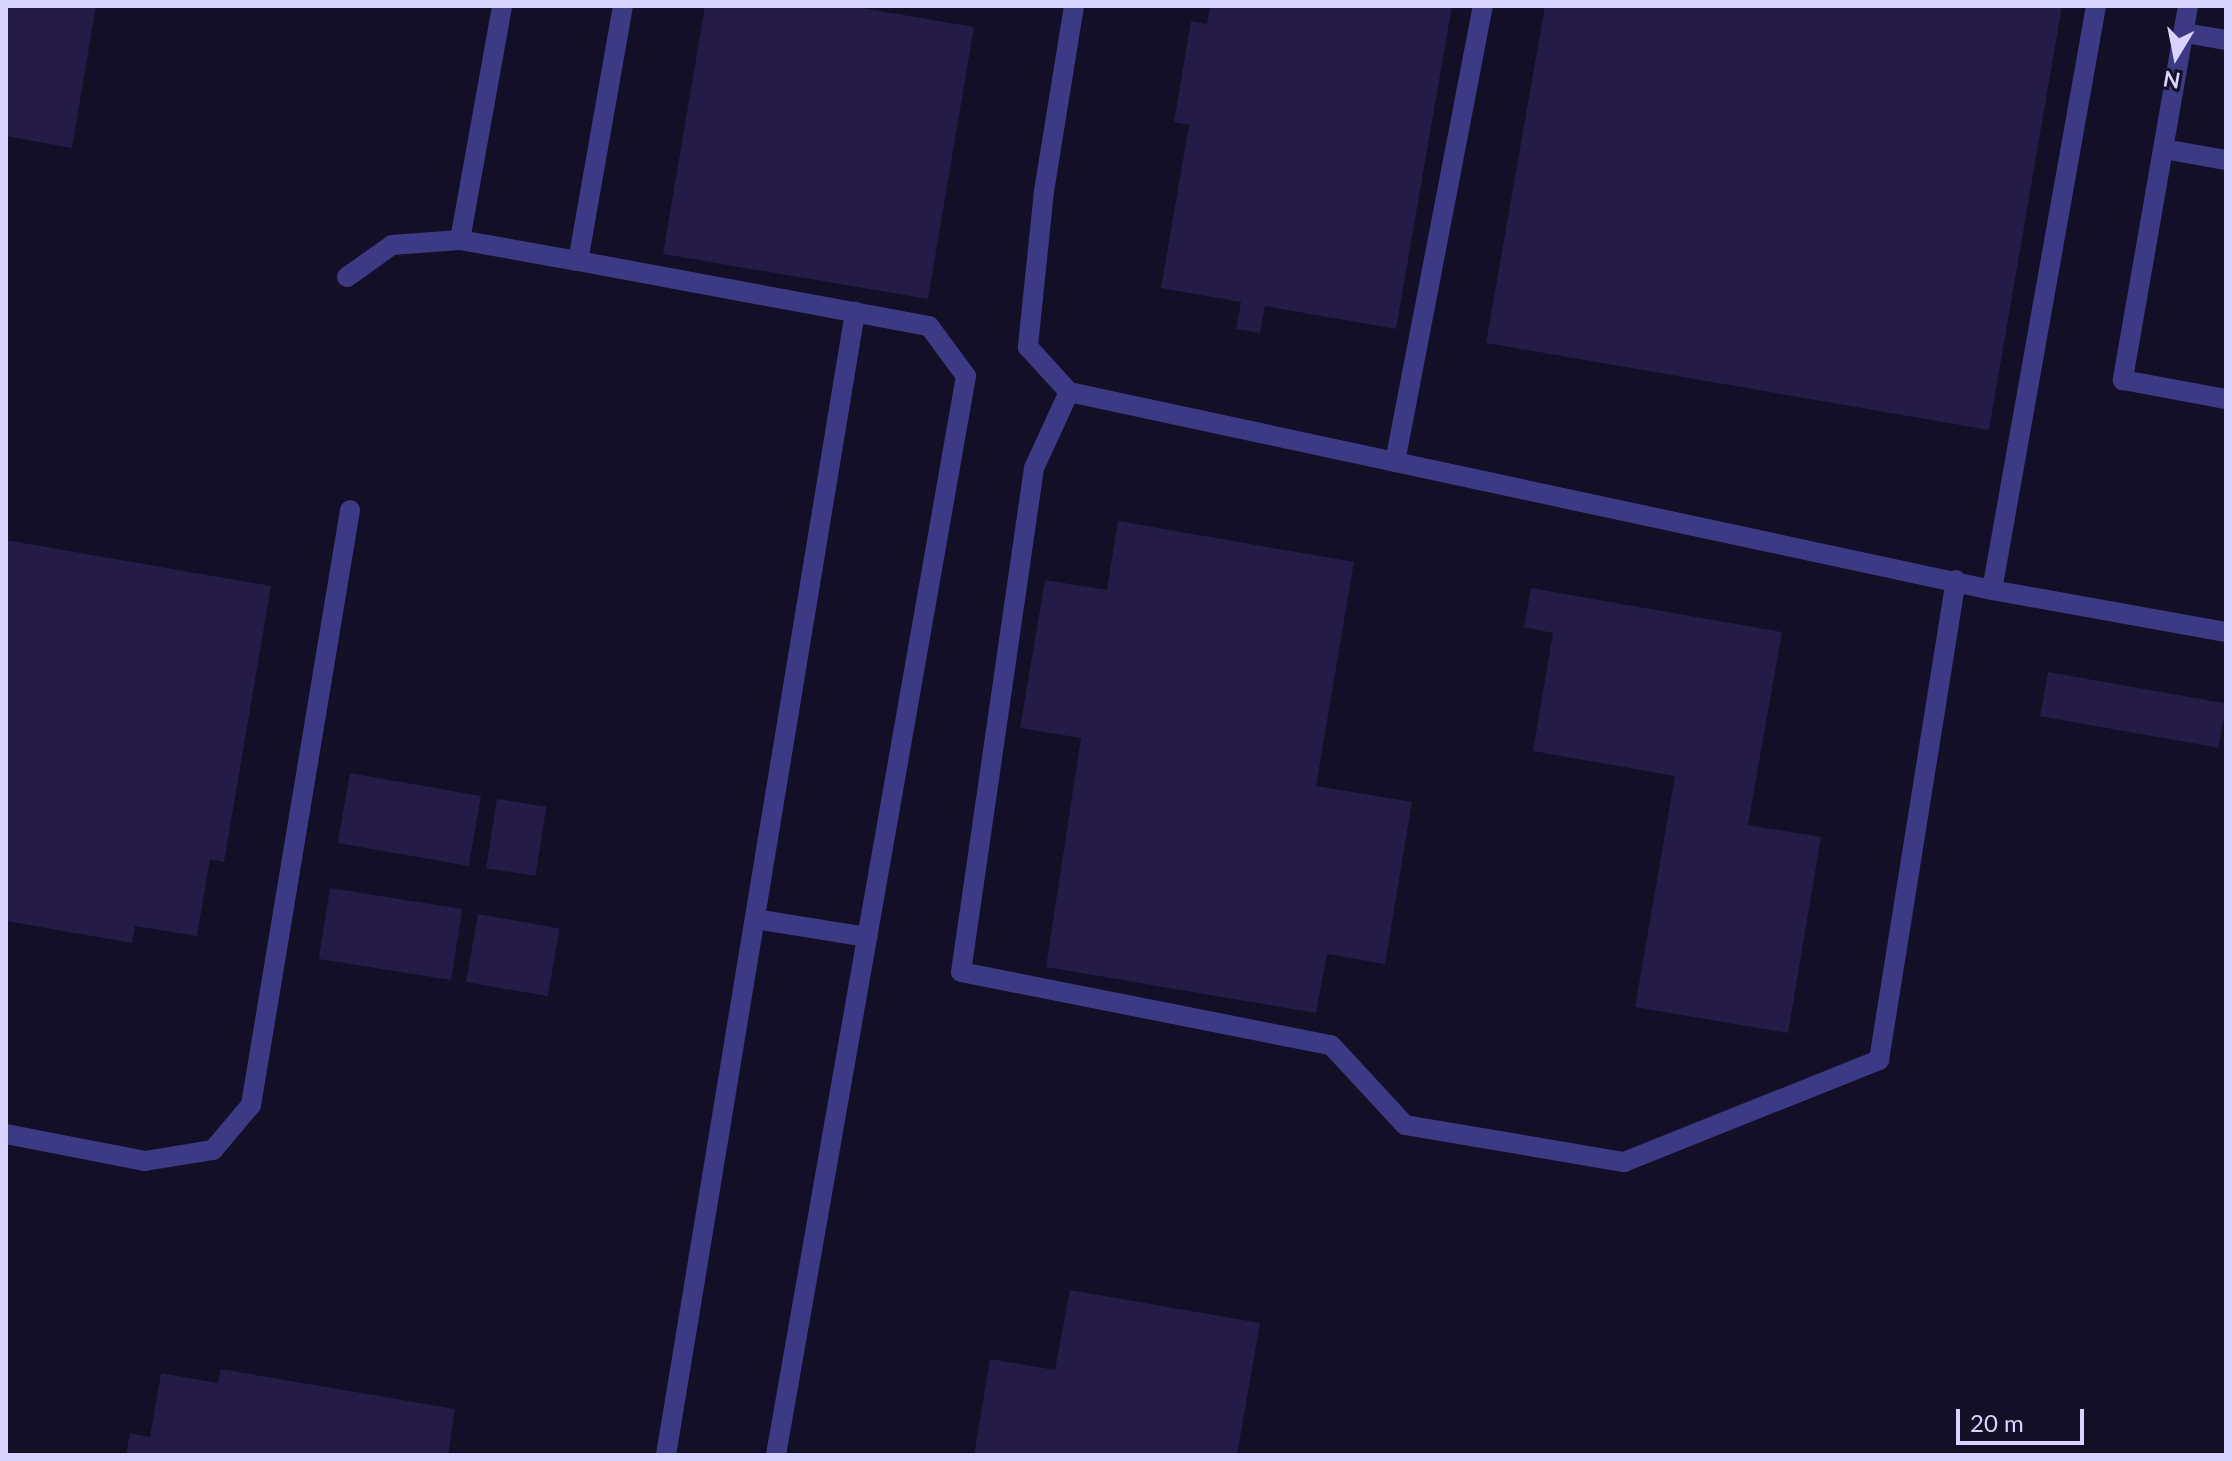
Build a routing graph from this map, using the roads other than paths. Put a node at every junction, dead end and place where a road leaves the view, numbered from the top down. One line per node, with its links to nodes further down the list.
1 (502, 6): 11 (lane)
2 (623, 6): 12 (lane)
3 (1074, 6): 15 (lane)
4 (1483, 6): 17 (lane)
5 (2096, 6): 20 (lane)
6 (2188, 6): 7 (lane)
7 (2185, 33): 8 (lane); 9 (lane)
8 (2226, 40)
9 (2164, 149): 10 (lane); 16 (lane)
10 (2226, 160)
11 (460, 240): 12 (lane); 13 (lane)
12 (578, 261): 14 (lane)
13 (347, 277)
14 (855, 312): 22 (lane); 23 (lane)
15 (1069, 392): 17 (lane); 19 (lane)
16 (2226, 399)
17 (1395, 462): 19 (lane)
18 (350, 510): 24 (lane)
19 (1956, 580): 20 (lane)
20 (1992, 590): 21 (lane)
21 (2226, 632)
22 (755, 919): 23 (lane); 25 (lane)
23 (868, 937): 26 (lane)
24 (6, 1134)
25 (666, 1455)
26 (776, 1455)

